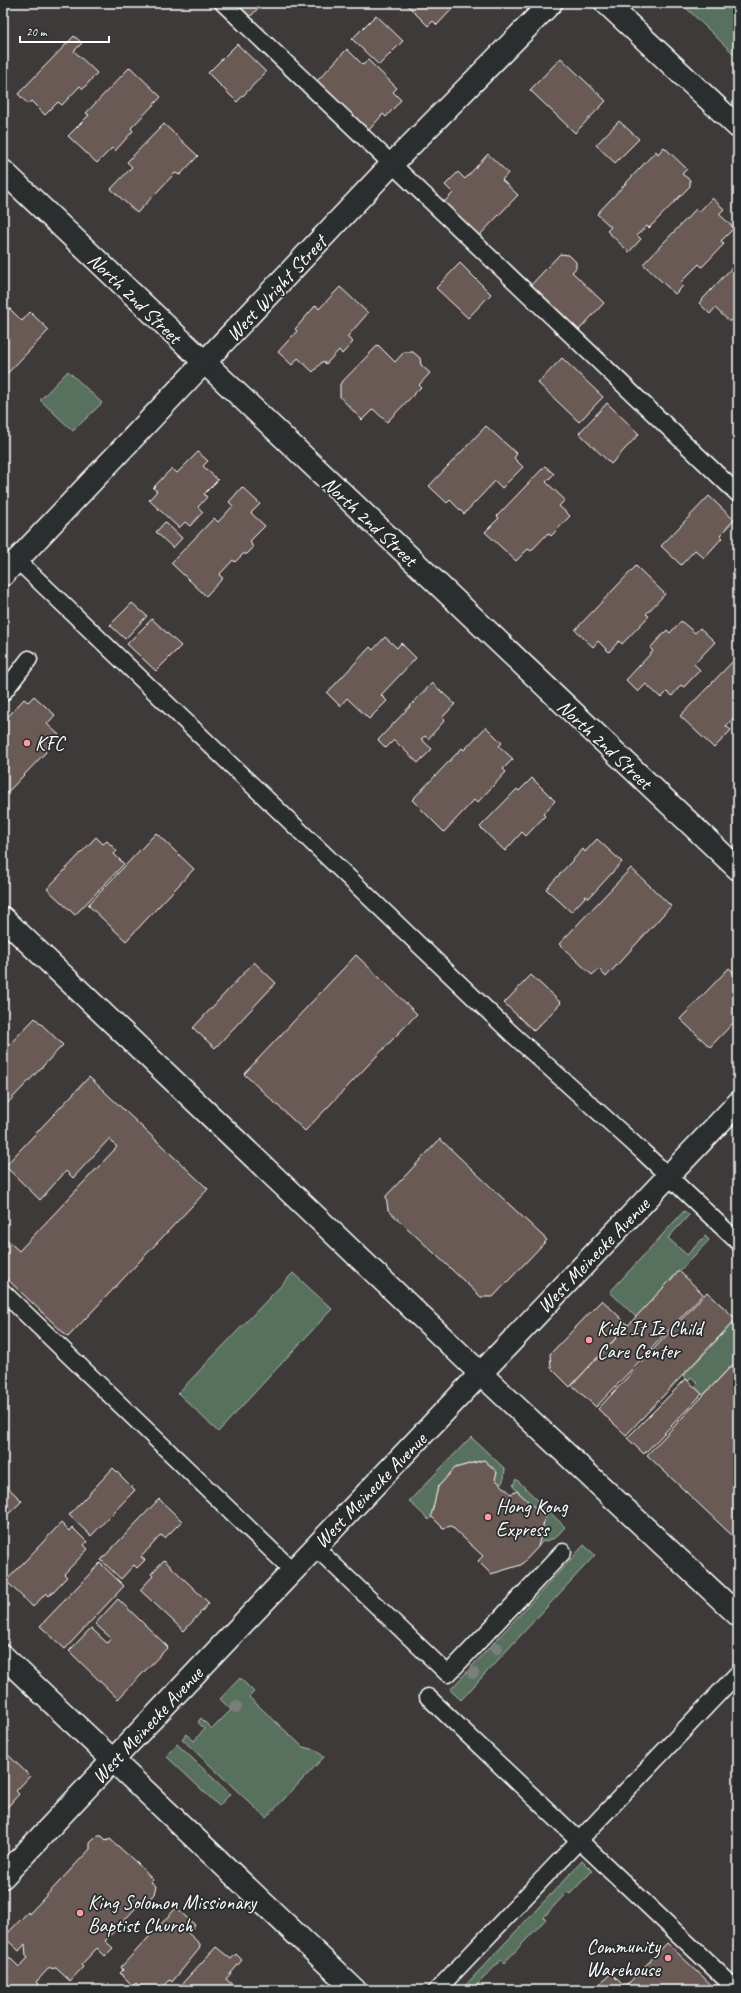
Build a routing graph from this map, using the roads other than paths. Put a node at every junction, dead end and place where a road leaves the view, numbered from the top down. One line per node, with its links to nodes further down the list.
1 (223, 3): 5 (lane)
2 (551, 3): 5 (street, West Wright Street)
3 (606, 3): 4 (street)
4 (738, 127)
5 (392, 164): 7 (street, West Wright Street); 8 (lane)
6 (3, 171): 7 (street, North 2nd Street)
7 (204, 364): 9 (street, West Wright Street); 12 (street, North 2nd Street)
8 (738, 494)
9 (10, 568): 15 (lane)
10 (29, 659): 11 (lane)
11 (3, 693)
12 (738, 870)
13 (3, 918): 18 (street)
14 (738, 1103): 15 (street, West Meinecke Avenue)
15 (668, 1176): 16 (lane); 18 (street, West Meinecke Avenue)
16 (738, 1242)
17 (3, 1292): 21 (lane)
18 (481, 1374): 19 (street, West Meinecke Avenue); 22 (street)
19 (315, 1547): 20 (lane); 21 (street, West Meinecke Avenue)
20 (563, 1552)
21 (293, 1571): 26 (street, West Meinecke Avenue)
22 (738, 1615)
23 (3, 1656): 26 (street)
24 (738, 1673): 27 (lane)
25 (428, 1697): 27 (lane)
26 (112, 1761): 28 (street, West Meinecke Avenue); 29 (street)
27 (579, 1840): 30 (lane); 31 (lane)
28 (3, 1877)
29 (355, 1990)
30 (437, 1990)
31 (736, 1990)

